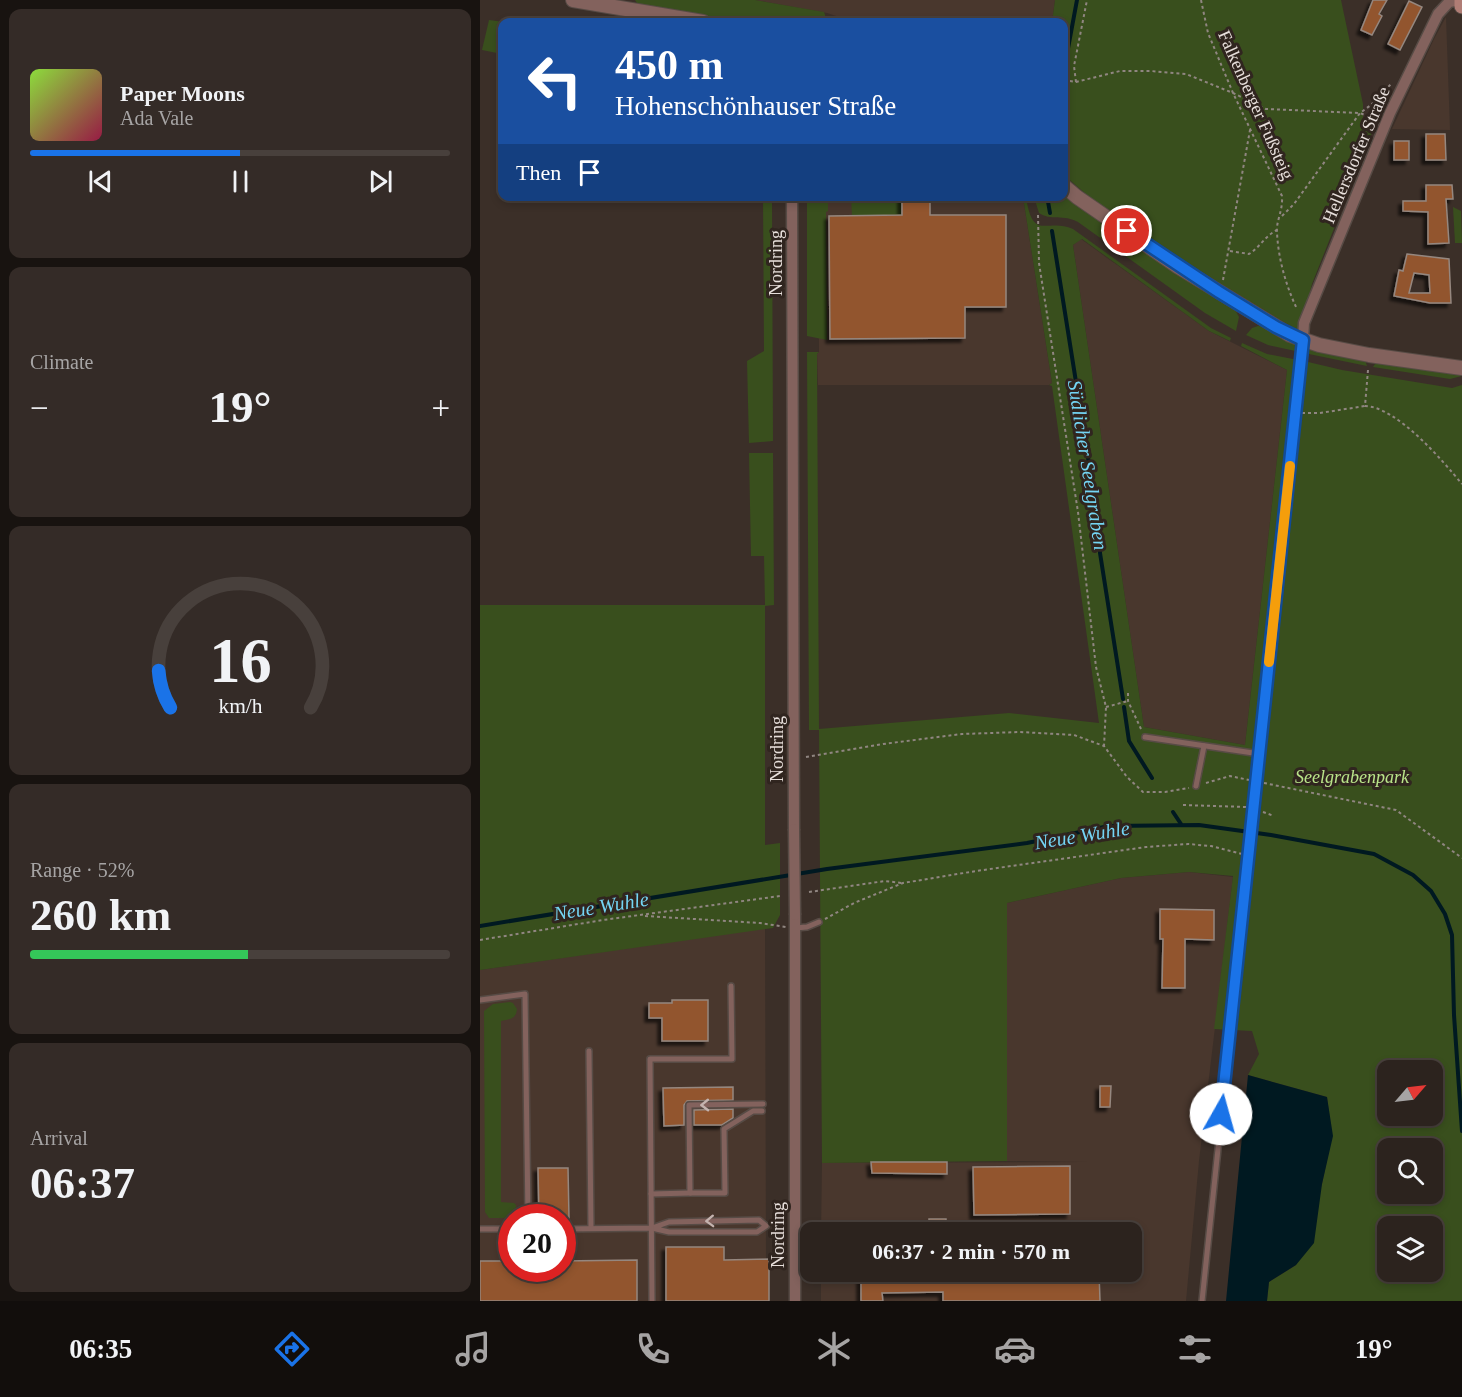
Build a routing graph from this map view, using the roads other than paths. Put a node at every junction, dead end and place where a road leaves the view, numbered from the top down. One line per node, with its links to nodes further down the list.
1 (573, 0): 4 (street)
2 (1462, 0): 3 (main road); 7 (street, Hellersdorfer Straße)
3 (1462, 6)
4 (679, 18)
5 (1068, 189): 7 (street)
6 (792, 201): 14 (street, Nordring, bridge)
7 (1303, 340): 8 (street); 11 (lane)
8 (1462, 368)
9 (1145, 737): 10 (lane)
10 (1204, 746): 11 (lane); 12 (lane)
11 (1260, 754): 28 (lane)
12 (1196, 786)
13 (819, 922): 14 (lane)
14 (795, 928): 27 (street, Nordring)
15 (731, 986): 19 (lane)
16 (480, 1000): 20 (lane)
17 (589, 1051): 21 (lane)
18 (690, 1193): 18 (lane, one-way to 18); 19 (lane)
19 (651, 1194): 22 (lane)
20 (528, 1204)
21 (591, 1228): 22 (lane); 25 (lane)
22 (652, 1228): 22 (lane, one-way to 22); 26 (lane)
23 (480, 1229): 24 (lane)
24 (498, 1229)
25 (576, 1229)
26 (652, 1301)
27 (795, 1301)
28 (1202, 1301)

